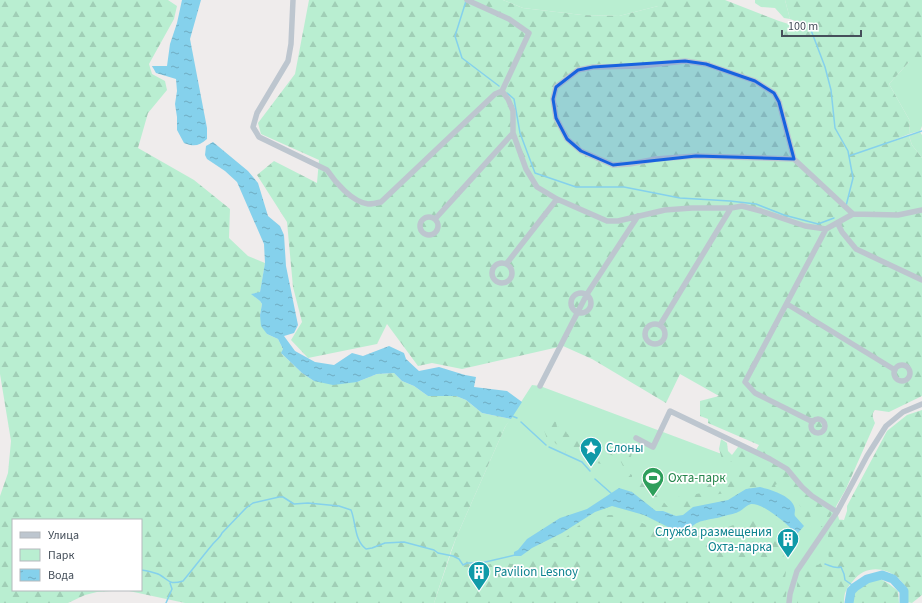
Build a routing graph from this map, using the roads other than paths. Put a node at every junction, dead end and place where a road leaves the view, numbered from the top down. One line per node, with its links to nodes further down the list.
1 (293, 0): 3 (street)
2 (467, 0): 3 (street)
3 (503, 89): 4 (street)
4 (513, 134): 6 (street); 11 (street)
5 (794, 159): 5 (street); 9 (street)
6 (557, 199): 10 (street); 14 (street)
7 (730, 208): 10 (street); 13 (street); 19 (street)
8 (922, 210): 9 (street)
9 (853, 214): 12 (street)
10 (638, 216): 16 (street)
11 (436, 218)
12 (839, 222): 13 (street); 15 (street)
13 (826, 228): 17 (street)
14 (507, 264)
15 (922, 280)
16 (587, 294): 18 (street); 18 (street); 18 (street)
17 (787, 304): 20 (street); 23 (street)
18 (578, 312): 21 (street)
19 (660, 325)
20 (895, 370)
21 (540, 386)
22 (922, 404): 25 (street)
23 (812, 422)
24 (636, 438): 25 (street)
25 (837, 512): 26 (street)
26 (789, 603)

